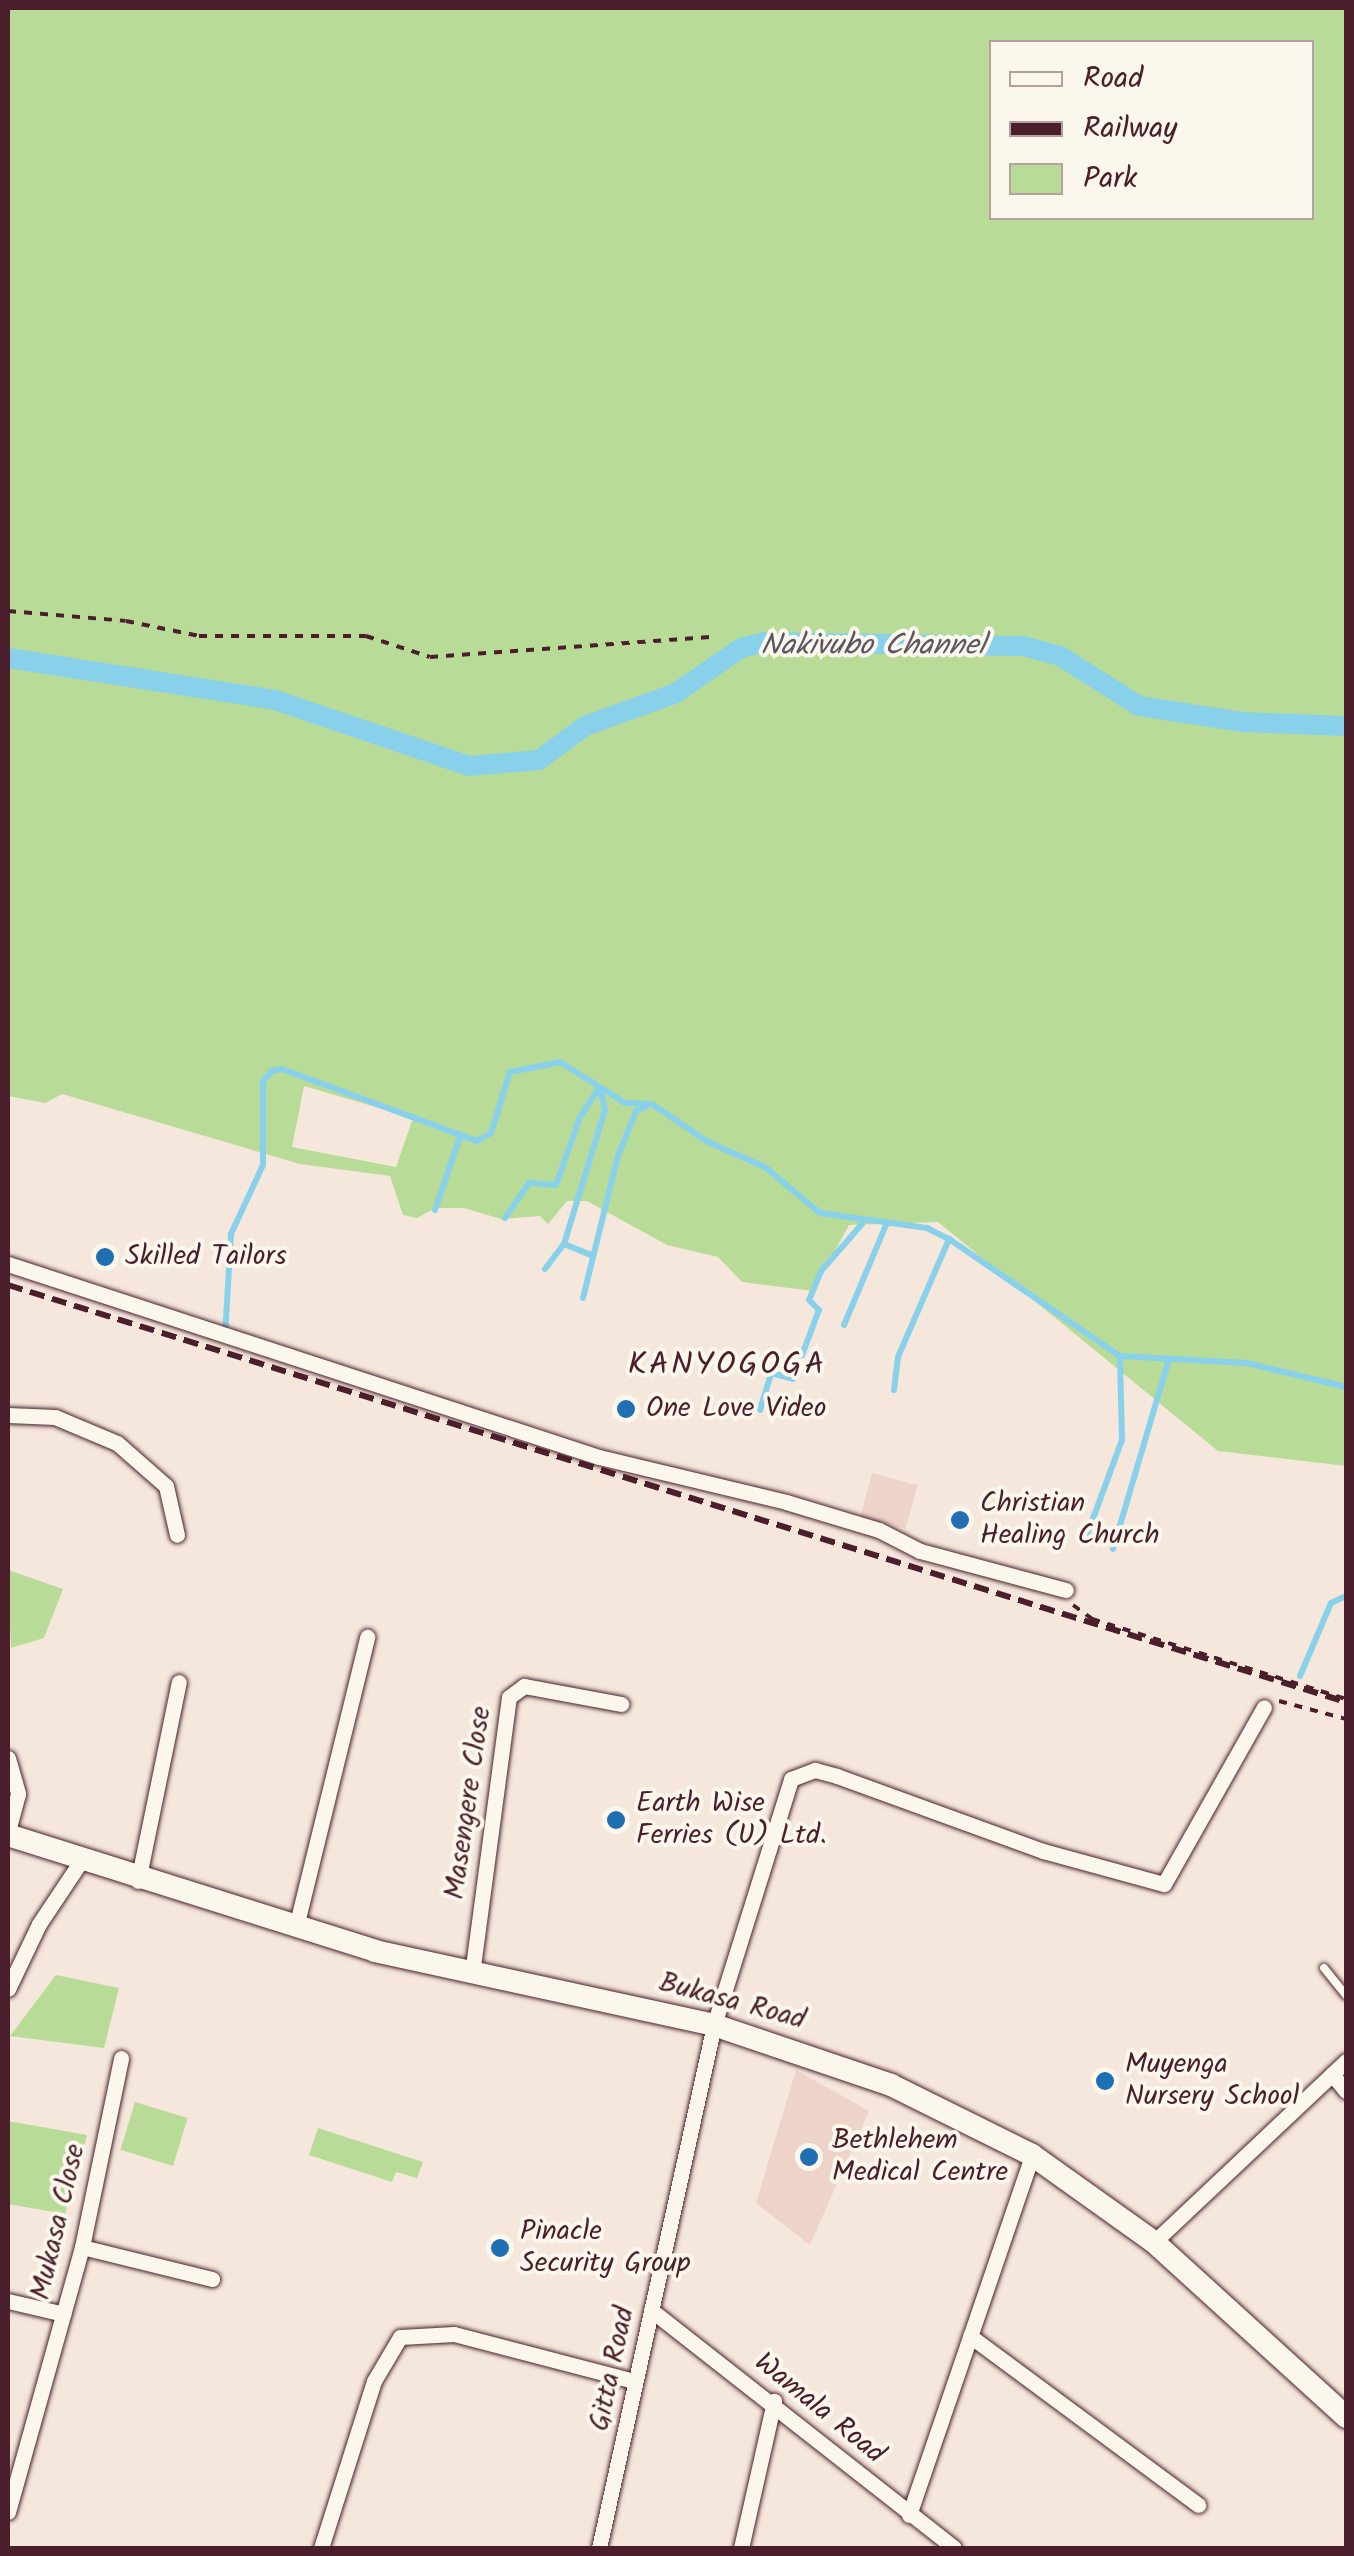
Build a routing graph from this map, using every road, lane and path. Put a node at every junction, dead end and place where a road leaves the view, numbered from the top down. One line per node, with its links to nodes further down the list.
1 (8, 611): 2 (path)
2 (710, 637)
3 (8, 1264): 6 (street)
4 (8, 1414): 5 (street)
5 (177, 1535)
6 (1066, 1590): 9 (path)
7 (367, 1638): 17 (street)
8 (179, 1682): 16 (street)
9 (1346, 1699)
10 (1269, 1703): 12 (path); 22 (street, Gitta Road)
11 (621, 1704): 19 (street, Masengere Close)
12 (1346, 1719)
13 (8, 1758): 14 (street)
14 (8, 1834): 15 (street, Bukasa Road)
15 (81, 1861): 16 (street, Bukasa Road); 20 (street)
16 (138, 1881): 17 (street, Bukasa Road)
17 (296, 1927): 19 (street, Bukasa Road)
18 (1324, 1968): 21 (lane)
19 (472, 1974): 22 (street, Bukasa Road)
20 (8, 1990)
21 (1346, 1995)
22 (714, 2025): 27 (street, Bukasa Road); 32 (street, Gitta Road)
23 (121, 2058): 29 (street, Mukasa Close)
24 (1346, 2061): 25 (street)
25 (1332, 2074): 26 (street); 28 (street)
26 (1346, 2091)
27 (1032, 2155): 28 (street, Bukasa Road); 34 (street)
28 (1154, 2242): 37 (street, Bukasa Road)
29 (82, 2247): 30 (street); 33 (street, Mukasa Close)
30 (212, 2279)
31 (8, 2301): 33 (street)
32 (651, 2310): 35 (street, Gitta Road); 36 (street, Wamala Road)
33 (64, 2314): 39 (street, Mukasa Close)
34 (970, 2336): 38 (street); 40 (street)
35 (634, 2381): 41 (street); 42 (street, Gitta Road)
36 (774, 2401): 40 (street, Wamala Road); 43 (street)
37 (1346, 2418)
38 (1198, 2505)
39 (8, 2512)
40 (910, 2515): 44 (street, Wamala Road)
41 (321, 2548)
42 (599, 2548)
43 (740, 2548)
44 (954, 2548)

